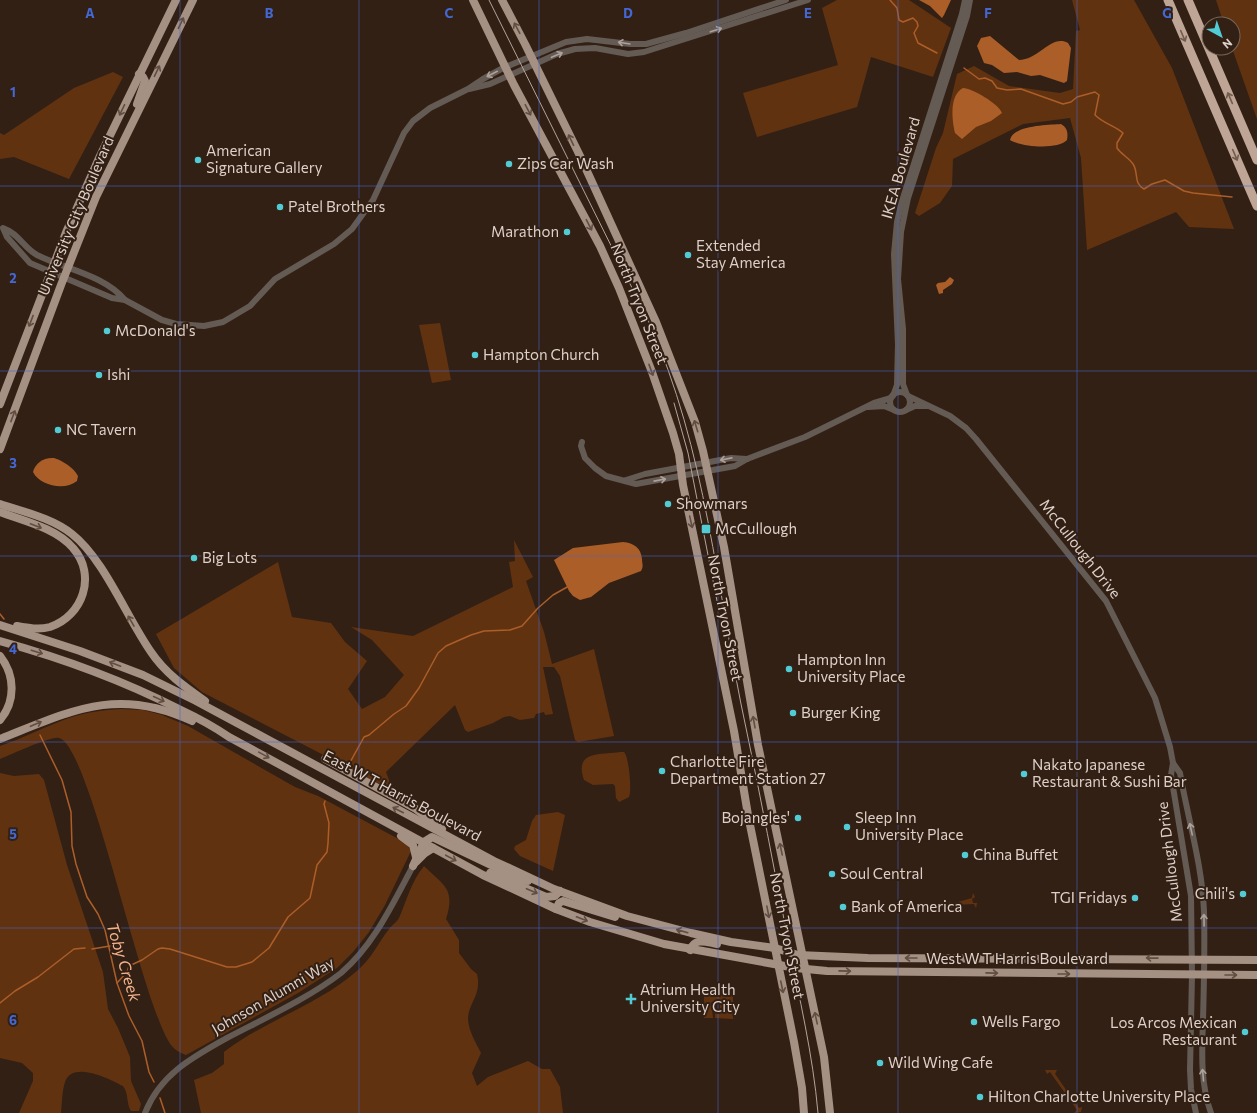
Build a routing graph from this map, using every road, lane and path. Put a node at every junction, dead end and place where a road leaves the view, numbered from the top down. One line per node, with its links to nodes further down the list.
1 (176, 0): 14 (main road, University City Boulevard)
2 (193, 0): 17 (main road, University City Boulevard, one-way to 2)
3 (473, 0): 13 (main road, North Tryon Street)
4 (502, 0): 11 (main road, North Tryon Street, one-way to 4)
5 (786, 0): 11 (street, one-way to 11)
6 (808, 0): 12 (street, one-way to 6)
7 (965, 0): 26 (street, IKEA Boulevard)
8 (970, 0): 25 (street, IKEA Boulevard)
9 (1168, 0): 19 (highway, one-way to 19)
10 (1188, 0): 18 (highway, one-way to 10)
11 (531, 57): 12 (main road, North Tryon Street); 13 (street)
12 (534, 65): 15 (street); 34 (main road, North Tryon Street, one-way to 12)
13 (505, 67): 15 (main road, North Tryon Street); 16 (street, one-way to 16)
14 (139, 74): 17 (main road); 20 (main road, University City Boulevard, one-way to 20)
15 (510, 76): 16 (street); 35 (main road, North Tryon Street, one-way to 35)
16 (468, 89): 24 (street)
17 (131, 124): 21 (main road, University City Boulevard)
18 (1257, 160)
19 (1257, 206)
20 (53, 262): 21 (street); 22 (main road, University City Boulevard); 22 (street)
21 (68, 268): 23 (main road, University City Boulevard); 24 (street)
22 (50, 271): 23 (street); 27 (main road, University City Boulevard, one-way to 27)
23 (64, 277): 24 (street); 33 (main road, University City Boulevard, one-way to 23)
24 (125, 300)
25 (908, 396): 26 (street, McCullough Drive); 28 (street, McCullough Drive); 31 (street)
26 (892, 397): 29 (street, McCullough Drive); 30 (street)
27 (0, 404)
28 (928, 406): 31 (street, McCullough Drive); 45 (street, McCullough Drive)
29 (868, 407): 30 (street, McCullough Drive); 34 (street, McCullough Drive)
30 (894, 410): 31 (street, McCullough Drive)
31 (905, 410)
32 (582, 442): 35 (street)
33 (0, 449)
34 (707, 467): 35 (street, McCullough Drive); 35 (street, McCullough Drive); 60 (main road, North Tryon Street, one-way to 34)
35 (681, 471): 58 (main road, North Tryon Street, one-way to 58)
36 (1, 506): 37 (main road, one-way to 37); 40 (main road, one-way to 36)
37 (2, 625): 40 (main road, East W T Harris Boulevard, one-way to 37)
38 (0, 641): 42 (main road, East W T Harris Boulevard, one-way to 42)
39 (0, 656): 41 (main road)
40 (226, 717): 47 (main road, East W T Harris Boulevard, one-way to 40)
41 (0, 720)
42 (229, 737): 43 (main road, one-way to 42); 46 (main road, East W T Harris Boulevard, one-way to 46)
43 (0, 739)
44 (325, 759): 47 (main road)
45 (1173, 763): 61 (street, McCullough Drive); 62 (street, McCullough Drive, one-way to 45)
46 (382, 820): 48 (main road, East W T Harris Boulevard); 50 (main road)
47 (453, 839): 53 (main road, East W T Harris Boulevard)
48 (424, 843): 49 (main road, East W T Harris Boulevard); 50 (main road); 53 (main road)
49 (433, 848): 51 (main road); 52 (main road, East W T Harris Boulevard, one-way to 52)
50 (416, 857): 51 (main road)
51 (413, 866): 69 (street, Johnson Alumni Way)
52 (470, 868): 54 (main road, one-way to 54); 55 (main road, East W T Harris Boulevard)
53 (545, 884): 54 (main road, East W T Harris Boulevard)
54 (560, 891): 56 (main road, East W T Harris Boulevard)
55 (556, 909): 56 (main road); 59 (main road, East W T Harris Boulevard, one-way to 59)
56 (644, 920): 57 (main road, East W T Harris Boulevard, one-way to 56)
57 (731, 942): 58 (main road, East W T Harris Boulevard); 59 (main road)
58 (776, 948): 60 (main road, East W T Harris Boulevard); 64 (main road, North Tryon Street)
59 (690, 950): 64 (main road, East W T Harris Boulevard)
60 (804, 955): 61 (main road, West W T Harris Boulevard, one-way to 60); 65 (main road, North Tryon Street)
61 (1191, 959): 62 (main road, West W T Harris Boulevard); 66 (street, McCullough Drive)
62 (1204, 959): 63 (main road, West W T Harris Boulevard); 67 (street, McCullough Drive)
63 (1257, 960)
64 (778, 964): 65 (main road, West W T Harris Boulevard); 70 (main road, North Tryon Street, one-way to 70)
65 (806, 970): 66 (main road, West W T Harris Boulevard, one-way to 66); 71 (main road, North Tryon Street, one-way to 65)
66 (1192, 975): 67 (main road, West W T Harris Boulevard); 72 (street, McCullough Drive)
67 (1204, 975): 68 (main road, West W T Harris Boulevard, one-way to 68); 73 (street, McCullough Drive, one-way to 67)
68 (1257, 975)
69 (145, 1113)
70 (804, 1113)
71 (830, 1113)
72 (1196, 1113)
73 (1211, 1113)

